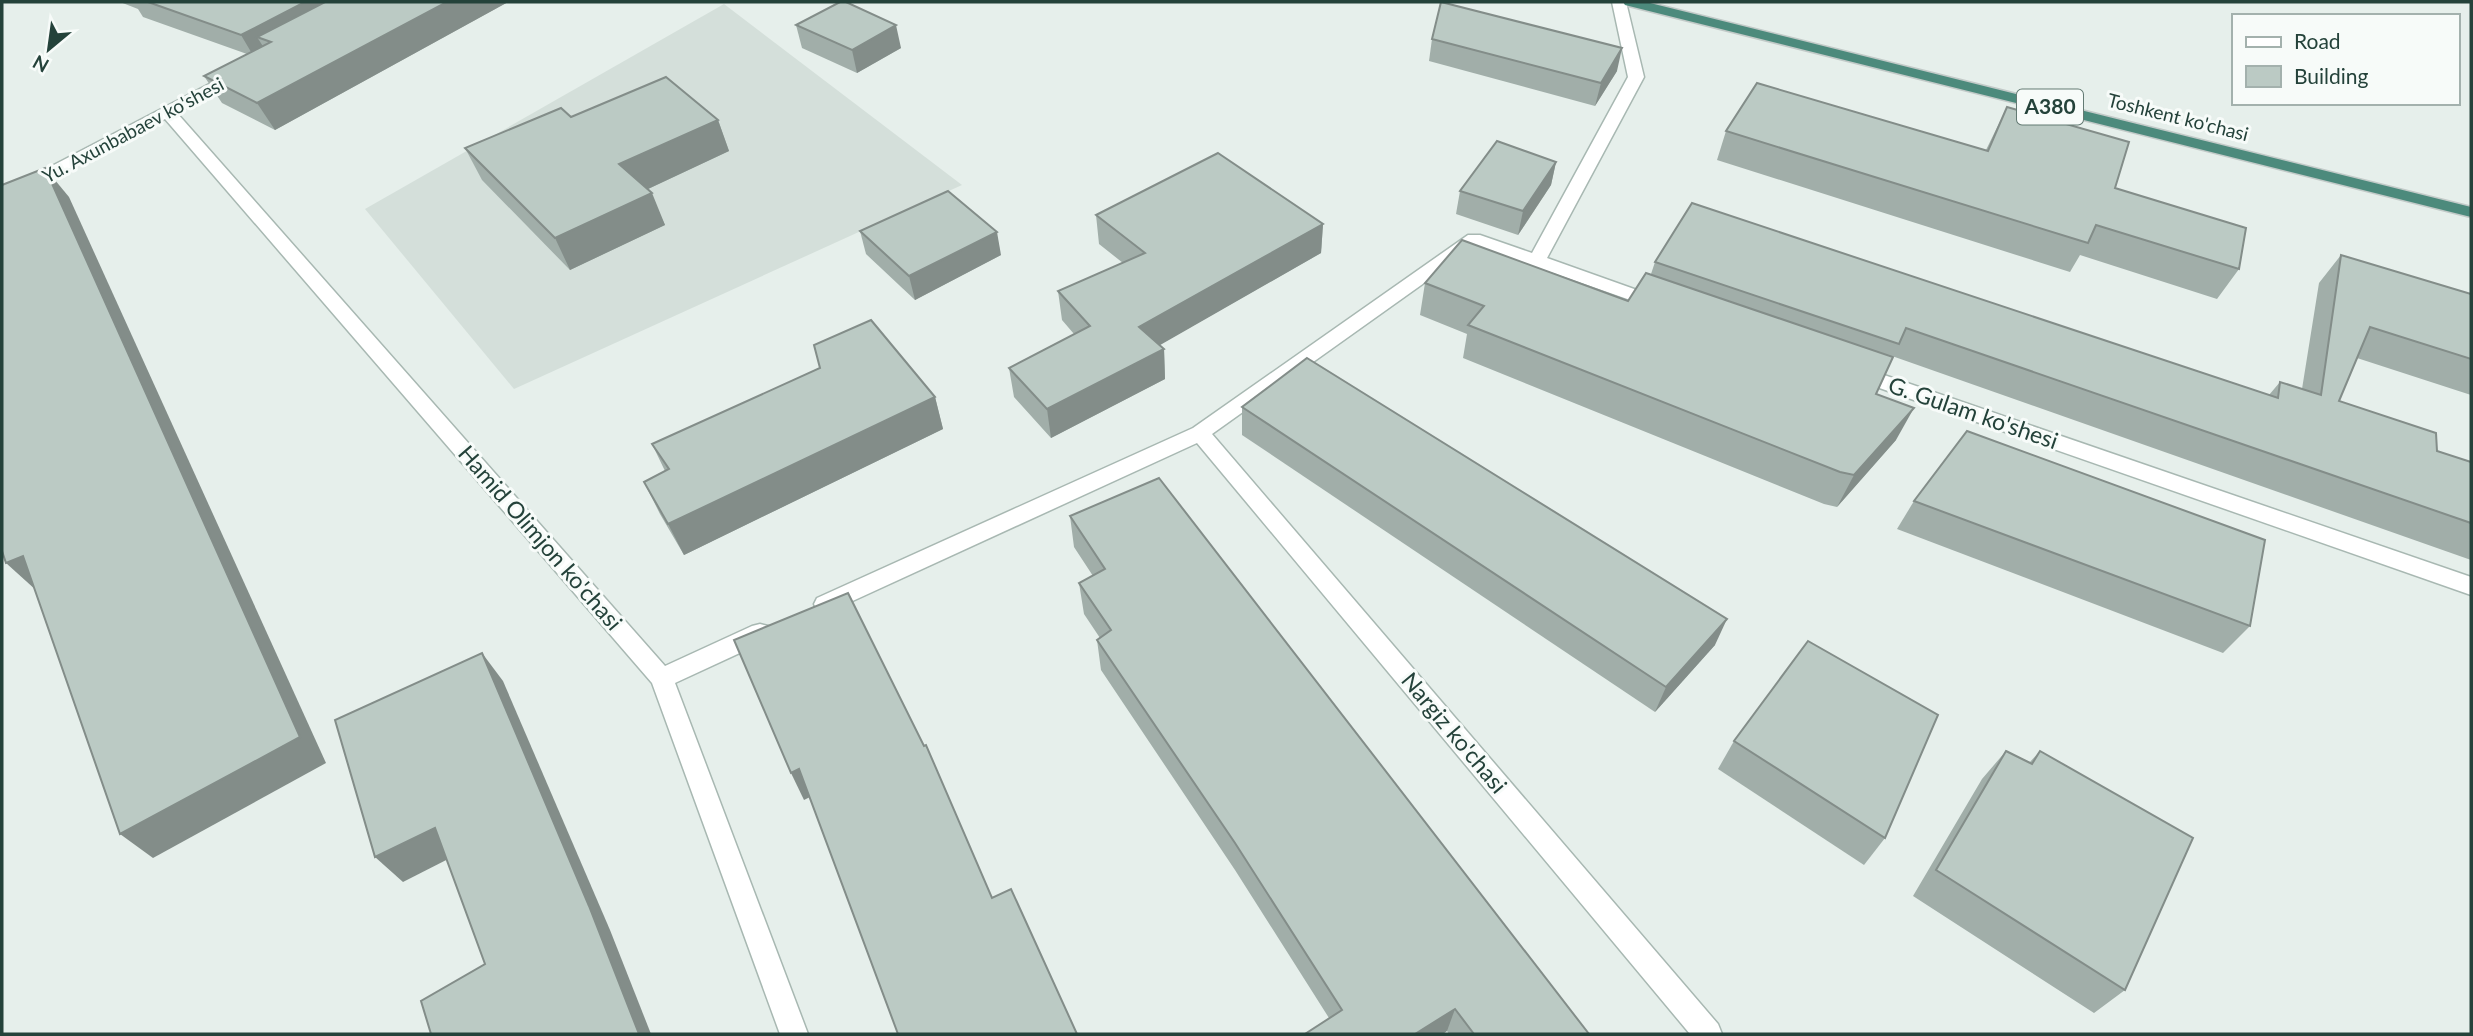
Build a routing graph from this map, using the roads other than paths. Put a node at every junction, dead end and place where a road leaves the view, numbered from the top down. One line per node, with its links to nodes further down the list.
1 (1619, 2): 7 (street)
2 (1630, 2): 6 (highway, Toshkent ko'chasi / A380)
3 (253, 66): 4 (street, Yu. Axunbabaev ko'shesi)
4 (167, 112): 5 (street, Yu. Axunbabaev ko'shesi); 14 (street, Hamid Olimjon ko'chasi)
5 (2, 200)
6 (2471, 212)
7 (1536, 261): 8 (street); 10 (street)
8 (1681, 311)
9 (1839, 366): 11 (street, G. Gulam ko'shesi)
10 (1200, 433): 12 (street); 16 (street, Nargiz ko'chasi)
11 (2471, 586)
12 (812, 610)
13 (775, 627): 14 (street)
14 (663, 678): 15 (street, Hamid Olimjon ko'chasi)
15 (794, 1034)
16 (1707, 1034)

